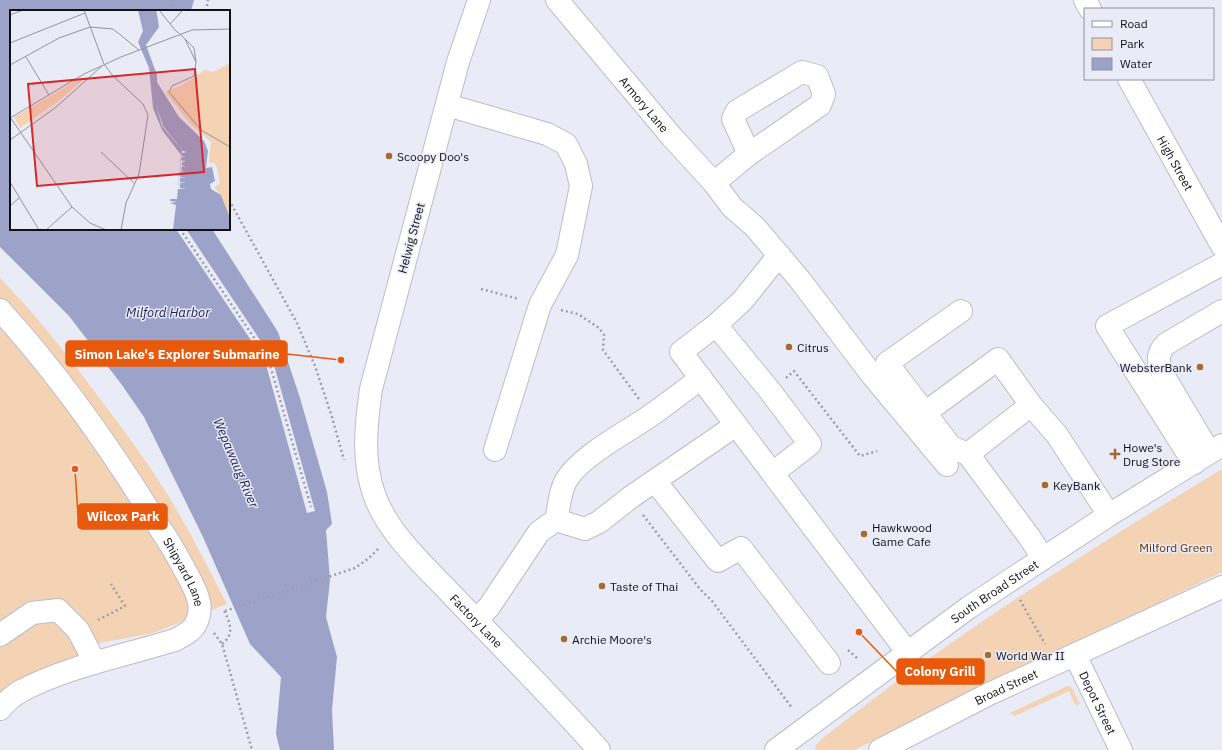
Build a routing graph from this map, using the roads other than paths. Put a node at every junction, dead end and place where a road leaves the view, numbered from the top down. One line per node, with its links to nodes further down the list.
1 (479, 0): 4 (street, Helwig Street)
2 (556, 0): 6 (street, Armory Lane)
3 (1130, 80): 7 (street, High Street)
4 (447, 104): 19 (street); 24 (street, Helwig Street)
5 (749, 154): 6 (street)
6 (714, 183): 8 (street, Armory Lane)
7 (1222, 246)
8 (779, 255): 13 (street); 14 (street, Armory Lane)
9 (1222, 264): 20 (street)
10 (0, 310): 34 (street, Shipyard Lane)
11 (961, 310): 14 (street)
12 (1222, 311): 20 (street)
13 (716, 325): 15 (street); 23 (street)
14 (880, 369): 17 (street, Armory Lane)
15 (701, 378): 18 (street); 27 (street)
16 (1031, 405): 17 (street); 21 (street); 26 (street)
17 (918, 418): 21 (street); 22 (street)
18 (736, 425): 23 (street); 25 (street)
19 (495, 450)
20 (1208, 453): 26 (street, South Broad Street)
21 (968, 454): 28 (street)
22 (947, 465)
23 (773, 473): 32 (street)
24 (369, 480): 30 (street, Factory Lane)
25 (655, 480): 27 (street); 35 (street)
26 (1109, 515): 28 (street, South Broad Street)
27 (556, 520): 30 (street)
28 (1043, 558): 32 (street, South Broad Street)
29 (1222, 587): 33 (street, Broad Street)
30 (476, 620): 39 (street, Factory Lane)
31 (0, 635): 34 (street)
32 (908, 653): 37 (street, South Broad Street)
33 (1075, 655): 38 (street, Broad Street); 40 (street, Depot Street)
34 (95, 663): 36 (street, Shipyard Lane)
35 (829, 663)
36 (0, 709)
37 (784, 747)
38 (883, 749)
39 (599, 750)
40 (1120, 750)

